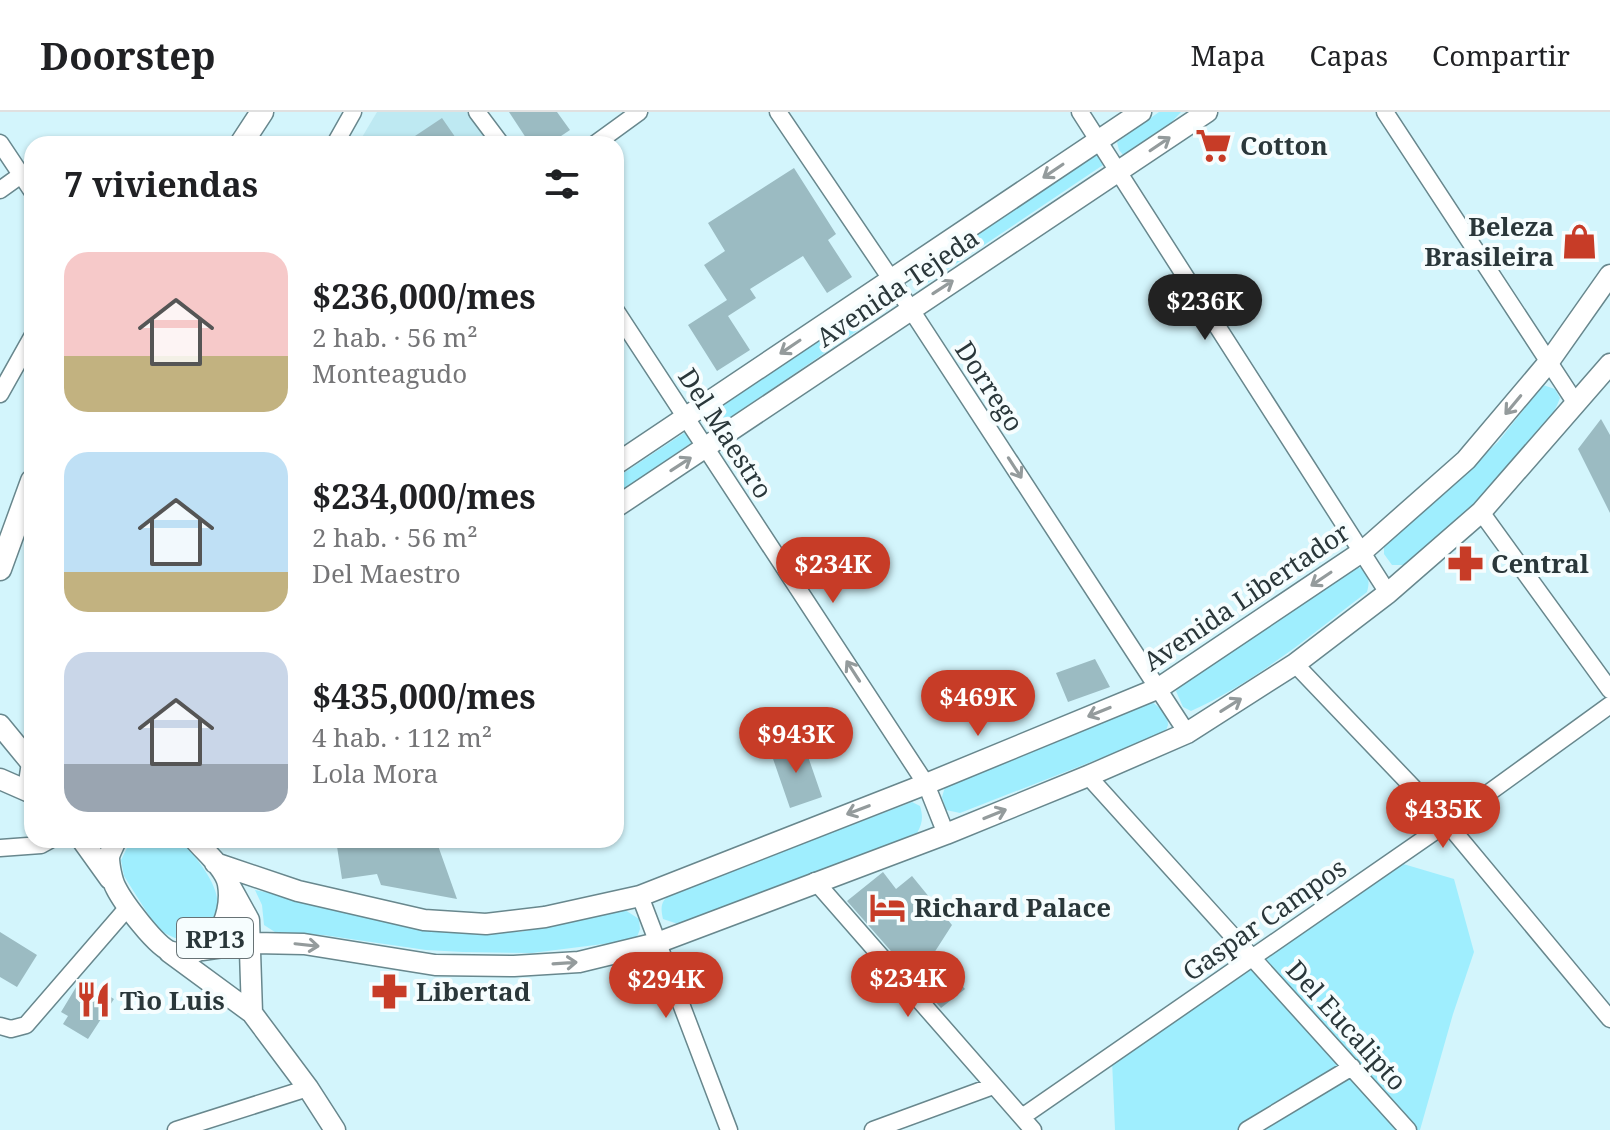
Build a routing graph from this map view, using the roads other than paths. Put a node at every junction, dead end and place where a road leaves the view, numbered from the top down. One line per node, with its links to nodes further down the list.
1 (262, 112): 10 (highway)
2 (353, 112): 11 (street)
3 (477, 112): 12 (street)
4 (639, 112): 13 (street)
5 (778, 112): 21 (street, Dorrego)
6 (1080, 112): 14 (street)
7 (1141, 112): 14 (main road, Avenida Tejeda)
8 (1207, 112): 16 (main road, Avenida Tejeda, one-way to 8)
9 (1385, 112): 25 (street)
10 (246, 136)
11 (340, 136)
12 (495, 136)
13 (606, 136)
14 (1099, 140): 16 (street); 21 (main road, Avenida Tejeda, one-way to 21)
15 (0, 143): 17 (street)
16 (1120, 172): 22 (main road, Avenida Tejeda, one-way to 16); 36 (street)
17 (21, 175): 18 (street); 19 (street)
18 (24, 179)
19 (0, 190)
20 (1610, 275): 25 (main road, Avenida Libertador)
21 (891, 279): 22 (street, Dorrego); 29 (main road, Avenida Tejeda, one-way to 29)
22 (910, 309): 30 (main road, Avenida Tejeda); 40 (street, Dorrego, one-way to 40)
23 (624, 323): 29 (street, Del Maestro)
24 (24, 351): 27 (street)
25 (1548, 363): 28 (street); 36 (main road, Avenida Libertador, one-way to 36)
26 (1610, 364): 28 (main road)
27 (0, 394)
28 (1575, 402): 34 (main road)
29 (686, 417): 30 (street, Del Maestro); 31 (main road, Avenida Tejeda)
30 (707, 447): 33 (main road, Avenida Tejeda, one-way to 30); 48 (street, Del Maestro, one-way to 30)
31 (624, 459)
32 (24, 502): 35 (highway)
33 (624, 502)
34 (1481, 512): 38 (main road); 41 (street)
35 (17, 522): 37 (highway)
36 (1363, 551): 38 (street); 40 (main road, Avenida Libertador, one-way to 40)
37 (0, 569)
38 (1388, 593): 39 (main road)
39 (1295, 664): 44 (main road, one-way to 39); 50 (street)
40 (1159, 688): 44 (street, Dorrego); 48 (main road, Avenida Libertador, one-way to 48)
41 (1610, 690)
42 (1610, 705): 50 (street, Gaspar Campos)
43 (0, 725): 45 (main road)
44 (1187, 733): 46 (main road)
45 (24, 750)
46 (1088, 776): 51 (main road, one-way to 46); 67 (street, Del Eucalipto)
47 (0, 779): 49 (main road)
48 (926, 784): 51 (street, Del Maestro); 61 (main road, Avenida Libertador, one-way to 61)
49 (24, 790)
50 (1447, 823): 67 (street, Gaspar Campos); 69 (street)
51 (946, 834): 58 (main road)
52 (24, 846): 53 (street)
53 (0, 848)
54 (99, 848): 60 (main road, RP13)
55 (113, 848): 60 (main road)
56 (202, 848): 57 (main road, RP13)
57 (215, 863): 59 (main road, RP13); 61 (main road, Avenida Libertador)
58 (815, 881): 64 (main road); 72 (street)
59 (228, 882): 63 (main road, RP13); 65 (main road, RP13)
60 (114, 886): 62 (main road, RP13)
61 (640, 896): 64 (street)
62 (129, 906): 66 (main road, RP13); 70 (street)
63 (251, 943): 64 (main road, one-way to 64); 65 (main road); 68 (main road, RP13)
64 (657, 943): 77 (street)
65 (202, 950): 66 (main road, RP13)
66 (169, 952): 68 (main road, RP13)
67 (1252, 956): 71 (street, Del Eucalipto); 74 (street, Gaspar Campos)
68 (252, 1013): 73 (main road, RP13)
69 (1610, 1019)
70 (0, 1026)
71 (1352, 1067): 79 (street); 80 (street, Del Eucalipto)
72 (993, 1086): 74 (street); 78 (street)
73 (308, 1088): 75 (street); 76 (main road, RP13)
74 (1027, 1124)
75 (176, 1130)
76 (335, 1130)
77 (729, 1130)
78 (873, 1130)
79 (1247, 1130)
80 (1408, 1130)

